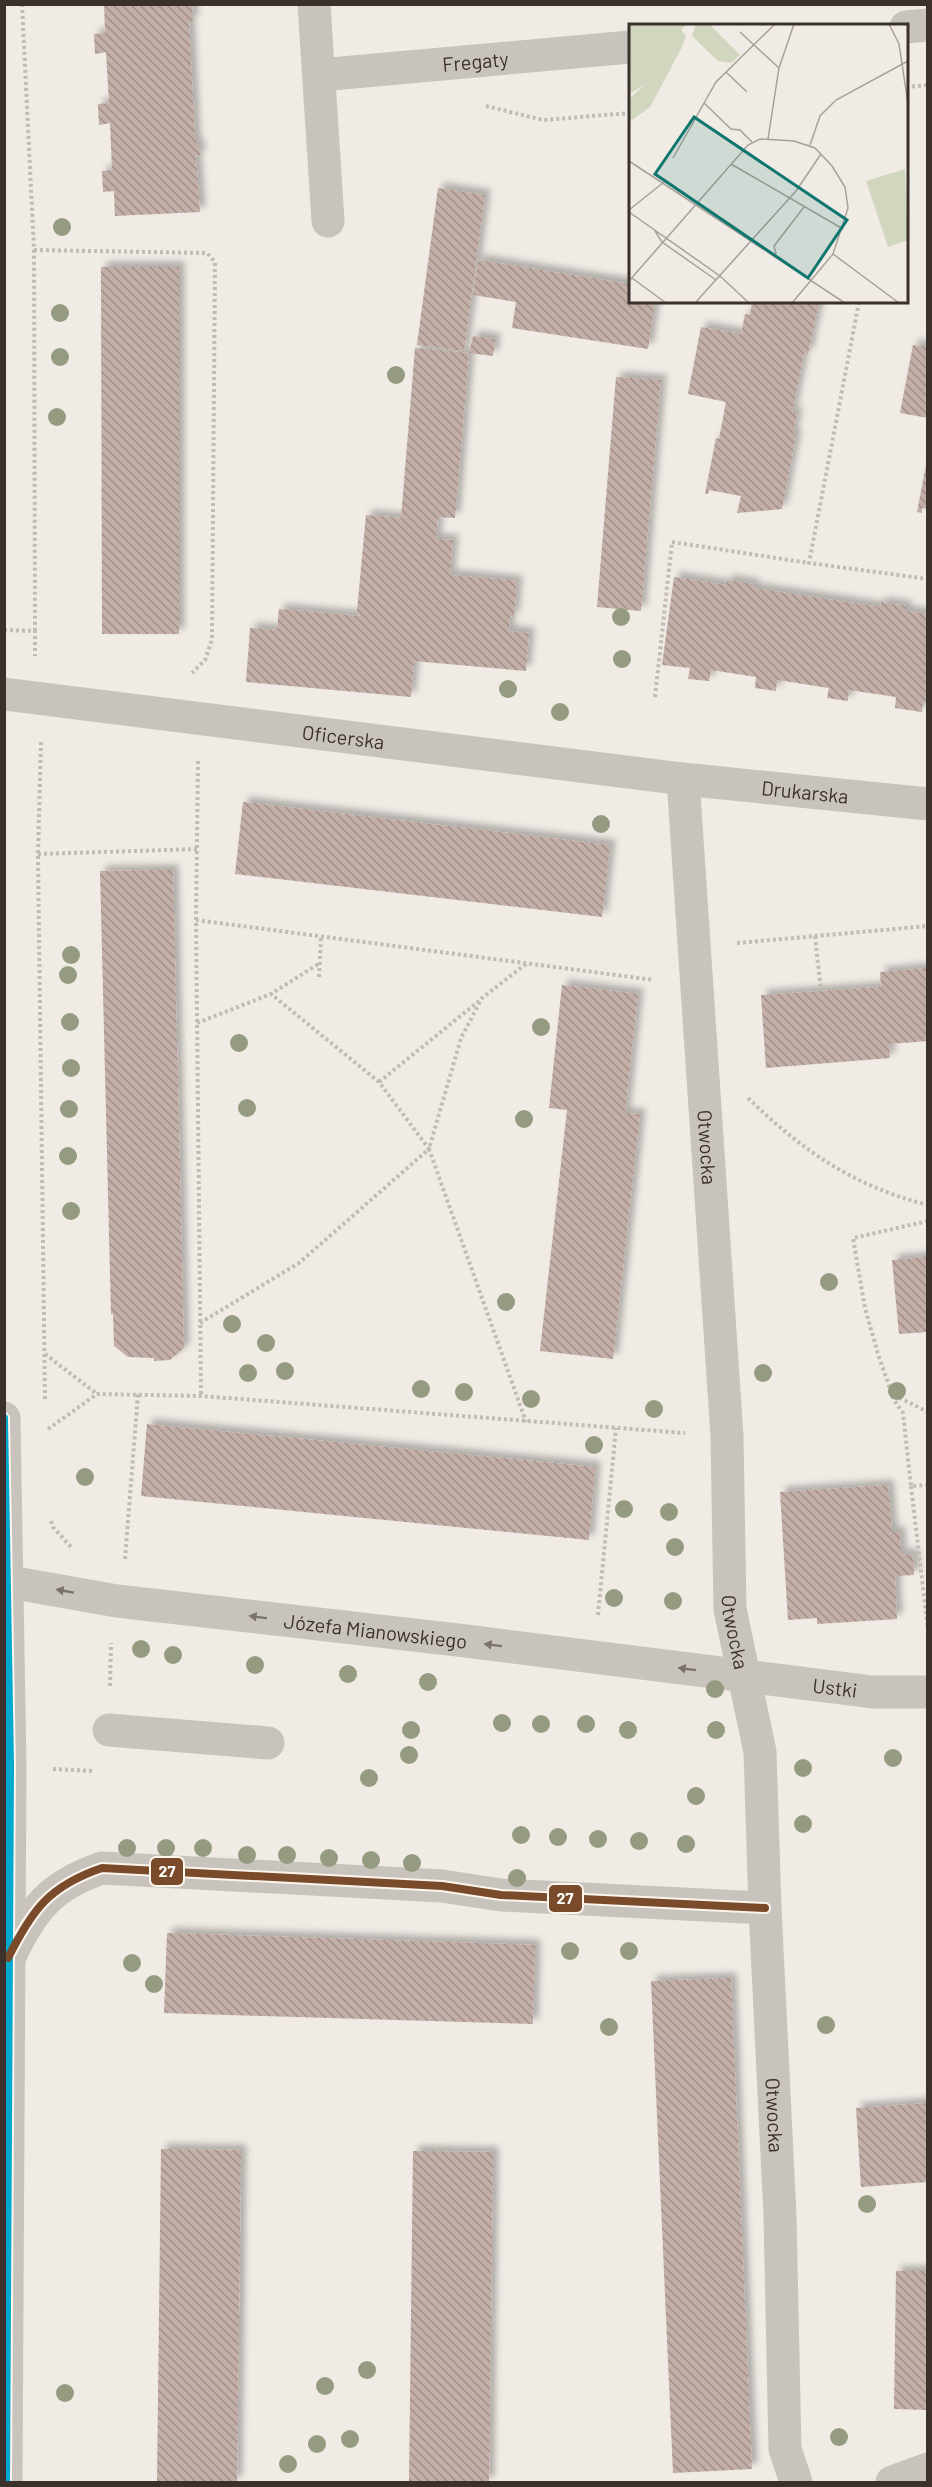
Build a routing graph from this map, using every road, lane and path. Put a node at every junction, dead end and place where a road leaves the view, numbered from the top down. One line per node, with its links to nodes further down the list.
1 (22, 4): 12 (path)
2 (314, 4): 6 (street)
3 (927, 26): 4 (street)
4 (908, 27)
5 (629, 47): 6 (street, Fregaty)
6 (320, 75): 11 (street)
7 (927, 85): 8 (path)
8 (908, 87)
9 (479, 104): 10 (path)
10 (629, 113)
11 (328, 221)
12 (34, 250): 17 (path); 18 (path)
13 (859, 303): 14 (path)
14 (809, 563): 15 (path); 20 (path)
15 (927, 579)
16 (4, 630): 17 (path)
17 (35, 631): 21 (path)
18 (189, 675)
19 (4, 694): 21 (street, Oficerska)
20 (655, 697)
21 (41, 699): 23 (street, Oficerska); 26 (path)
22 (198, 750): 25 (path)
23 (683, 779): 24 (street, Drukarska); 31 (street, Otwocka)
24 (927, 804)
25 (198, 849): 26 (path); 27 (path)
26 (38, 854): 46 (path)
27 (196, 920): 30 (path); 39 (path)
28 (927, 926): 29 (path)
29 (815, 936): 31 (path); 36 (path)
30 (321, 937): 32 (path); 33 (path)
31 (694, 946): 57 (street, Otwocka)
32 (320, 963): 34 (path); 37 (path)
33 (526, 963): 35 (path); 38 (path)
34 (319, 977)
35 (663, 981)
36 (821, 991)
37 (271, 994): 39 (path); 40 (path)
38 (482, 998): 40 (path); 42 (path)
39 (197, 1023): 45 (path)
40 (379, 1082): 42 (path)
41 (743, 1094): 43 (path)
42 (429, 1149): 45 (path); 55 (path)
43 (927, 1205)
44 (927, 1221): 49 (path)
45 (199, 1323): 50 (path)
46 (44, 1353): 47 (path); 51 (path)
47 (97, 1394): 48 (path); 54 (path)
48 (138, 1394): 50 (path); 63 (path)
49 (893, 1395): 52 (path); 59 (path)
50 (201, 1396): 55 (path)
51 (45, 1408)
52 (927, 1412)
53 (4, 1418): 62 (street)
54 (45, 1419)
55 (526, 1422): 56 (path)
56 (616, 1428): 57 (path); 65 (path)
57 (727, 1436): 68 (street, Otwocka)
58 (927, 1485): 59 (path)
59 (911, 1486): 67 (path)
60 (51, 1518): 61 (path)
61 (79, 1554)
62 (6, 1581): 63 (street, Józefa Mianowskiego, one-way to 62); 72 (street)
63 (117, 1601): 68 (street, Józefa Mianowskiego, one-way to 63); 70 (path)
64 (586, 1614): 65 (path)
65 (598, 1615): 66 (path)
66 (609, 1617)
67 (927, 1630)
68 (745, 1676): 69 (street, Ustki); 73 (street, Otwocka)
69 (927, 1692)
70 (109, 1730): 71 (street); 72 (path)
71 (268, 1743)
72 (10, 1766): 74 (street)
73 (765, 1908): 74 (street); 77 (street, Otwocka)
74 (8, 1958): 76 (street)
75 (927, 2469): 78 (street)
76 (6, 2482)
77 (796, 2482)
78 (892, 2482)

